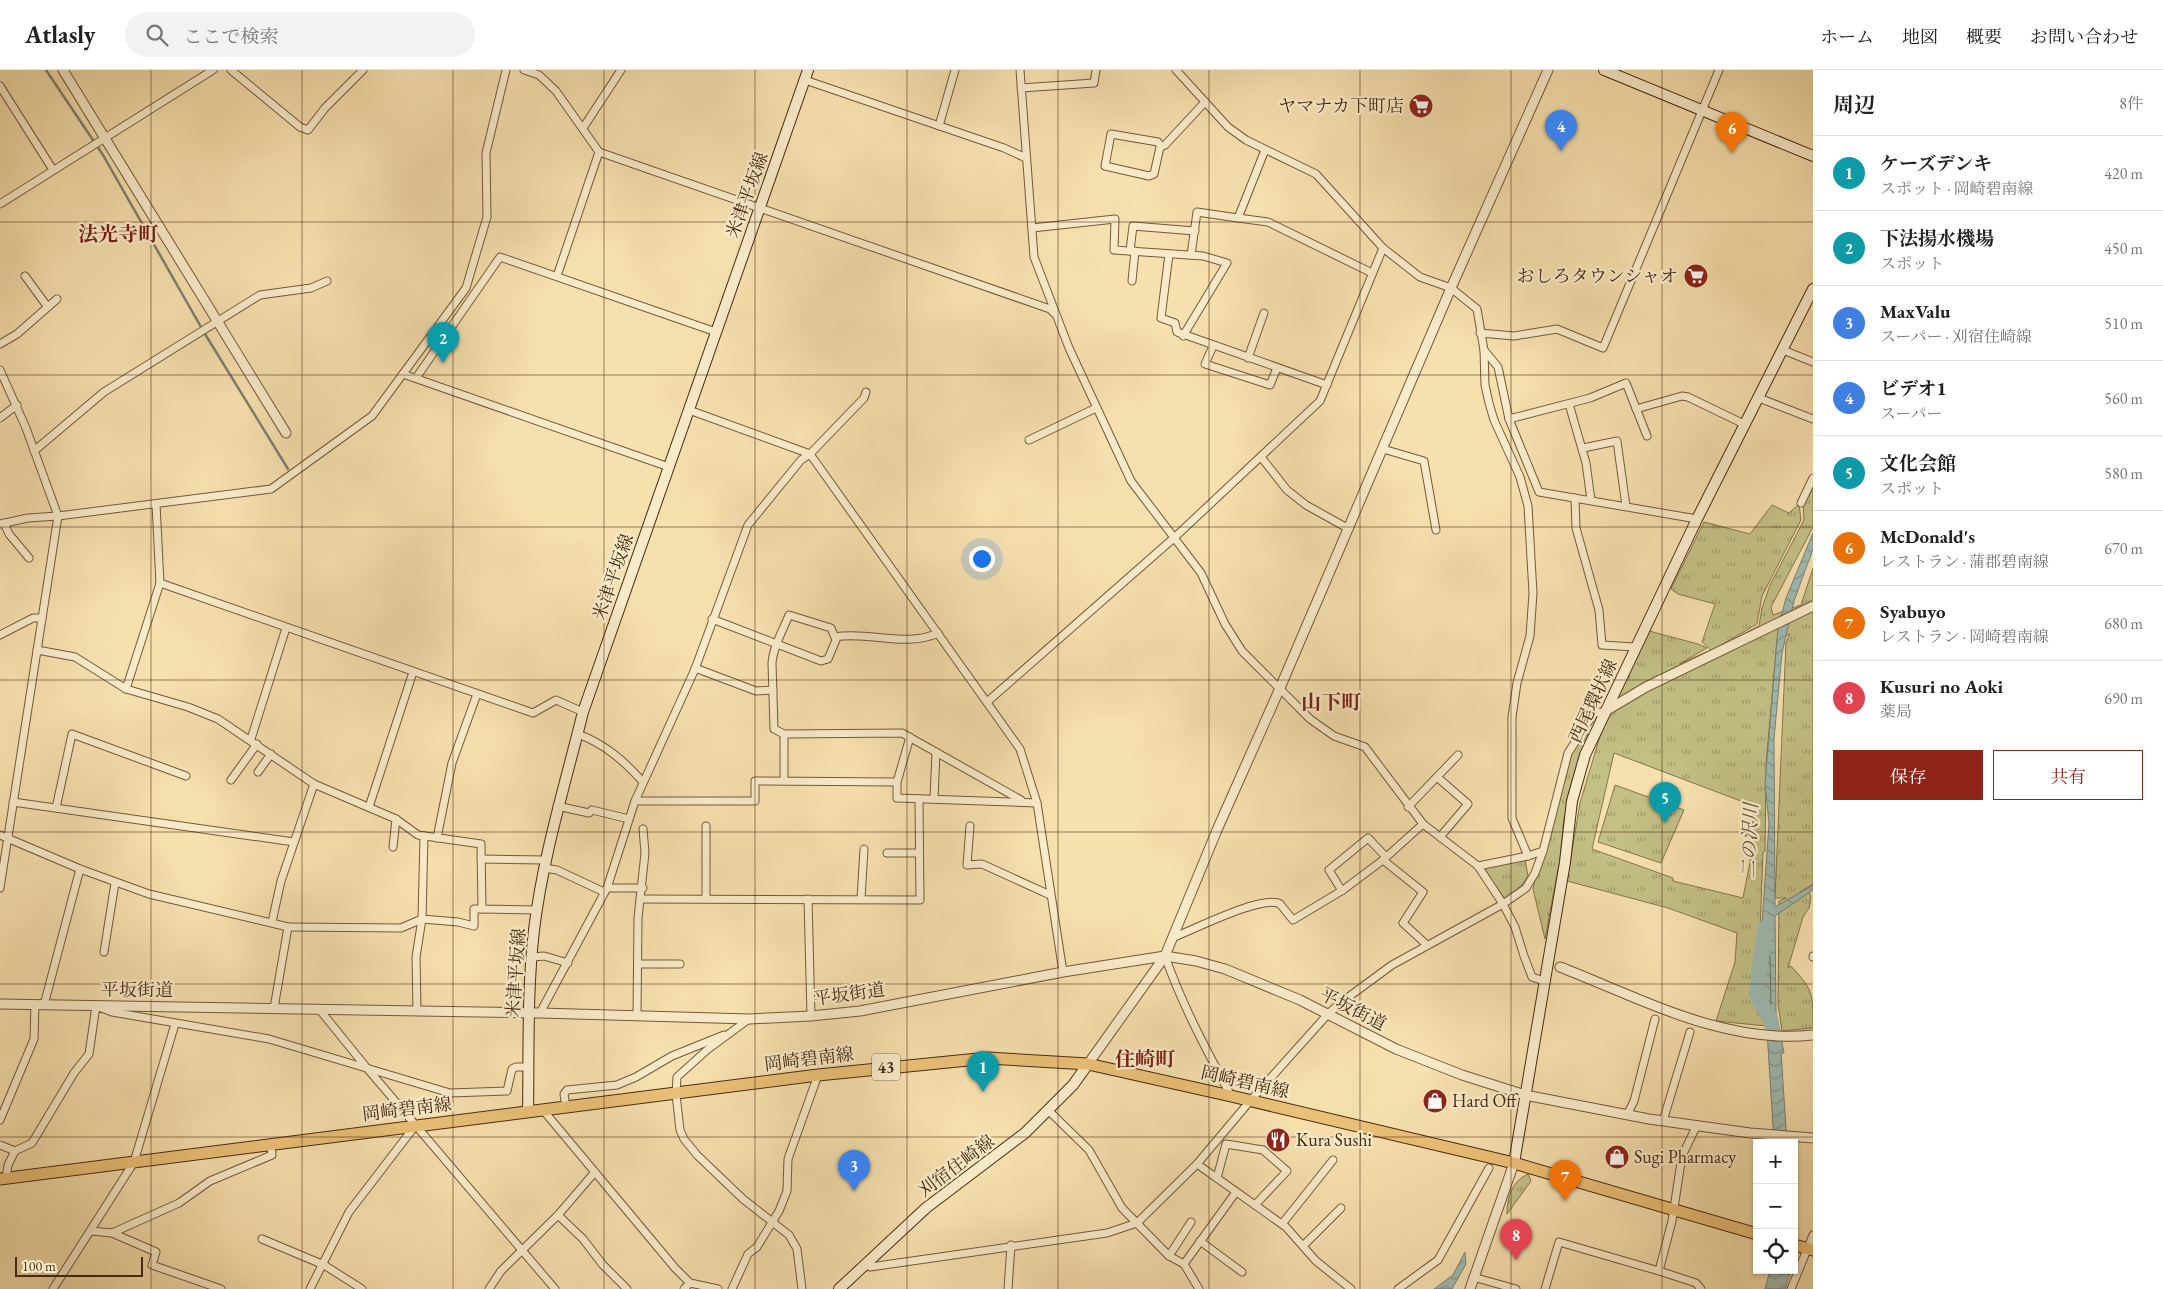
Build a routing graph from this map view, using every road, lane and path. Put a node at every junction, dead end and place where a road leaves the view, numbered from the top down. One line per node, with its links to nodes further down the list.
1 (63, 70): 23 (street)
2 (213, 70): 23 (street)
3 (231, 70): 4 (street)
4 (363, 70)
5 (506, 70): 62 (street)
6 (524, 70): 15 (street)
7 (621, 70): 22 (street)
8 (956, 70): 21 (street)
9 (1020, 70): 18 (street)
10 (1096, 70): 18 (street)
11 (1548, 70): 44 (street)
12 (1604, 70): 20 (main road)
13 (1719, 70): 20 (street)
14 (1180, 71): 19 (street)
15 (540, 72): 22 (street)
16 (806, 75): 21 (street); 31 (main road, 米津平坂線)
17 (0, 86): 29 (street)
18 (1021, 88): 28 (street)
19 (1205, 102): 24 (street); 25 (street)
20 (1702, 110): 27 (main road); 52 (street)
21 (939, 126): 28 (street)
22 (583, 128): 26 (street)
23 (106, 138): 29 (street); 50 (street)
24 (1161, 146): 24 (street)
25 (1265, 150): 32 (street); 35 (street)
26 (599, 152): 31 (street); 41 (street)
27 (1813, 156)
28 (1026, 158): 33 (street)
29 (53, 170): 30 (street)
30 (0, 204)
31 (760, 206): 48 (street); 51 (main road, 米津平坂線)
32 (1238, 218): 34 (street); 39 (street)
33 (1032, 228): 36 (street); 48 (street)
34 (1195, 231): 36 (street); 38 (street)
35 (1383, 248): 39 (street); 44 (street)
36 (1133, 251): 37 (street); 43 (street)
37 (1169, 254): 38 (street); 53 (street)
38 (1191, 256): 53 (street)
39 (1372, 273): 64 (street)
40 (25, 276): 47 (street)
41 (557, 276): 51 (street); 63 (street)
42 (327, 281): 50 (street)
43 (1132, 281)
44 (1451, 288): 52 (street); 80 (street)
45 (1813, 290): 57 (main road, 西尾環状線)
46 (57, 299): 47 (street)
47 (47, 306): 54 (street)
48 (1054, 313): 69 (street)
49 (1264, 313): 58 (street)
50 (218, 323): 76 (street); 81 (street)
51 (716, 332): 71 (main road, 米津平坂線)
52 (1480, 333): 56 (street)
53 (1183, 336): 55 (street)
54 (0, 344)
55 (1213, 346): 58 (street); 60 (street)
56 (1484, 350): 73 (street); 160 (street)
57 (1783, 350): 59 (street); 66 (main road, 西尾環状線)
58 (1248, 358): 60 (street)
59 (1813, 362)
60 (1277, 368): 64 (street)
61 (0, 370): 68 (street)
62 (404, 374): 63 (street); 89 (street)
63 (416, 378): 84 (street)
64 (1327, 385): 83 (street)
65 (866, 392): 82 (street)
66 (1759, 398): 74 (street); 75 (main road, 西尾環状線)
67 (1569, 404): 70 (street); 73 (street); 79 (street)
68 (17, 405): 72 (street); 81 (street)
69 (1096, 408): 78 (street); 96 (street)
70 (1636, 409): 75 (street); 77 (street)
71 (689, 410): 82 (street); 84 (main road, 米津平坂線)
72 (0, 418)
73 (1509, 419): 86 (street)
74 (1813, 419)
75 (1746, 425): 92 (main road, 西尾環状線)
76 (286, 433)
77 (1647, 436)
78 (1029, 440)
79 (1583, 448): 87 (street); 90 (street)
80 (1383, 449): 94 (street); 95 (street)
81 (34, 451): 91 (street)
82 (810, 454): 101 (street); 103 (street)
83 (1261, 457): 94 (street); 96 (street)
84 (669, 467): 116 (main road, 米津平坂線)
85 (1813, 478): 88 (street)
86 (1575, 498): 87 (street); 107 (street)
87 (1592, 500): 90 (street)
88 (1801, 503)
89 (156, 504): 91 (street); 98 (street)
90 (1626, 506): 92 (street)
91 (58, 516): 93 (street); 100 (street)
92 (1697, 520): 107 (main road, 西尾環状線)
93 (2, 523): 97 (street)
94 (1349, 529): 111 (street)
95 (1436, 530)
96 (1175, 538): 111 (street); 115 (street)
97 (29, 558)
98 (160, 583): 102 (street); 112 (street)
99 (1813, 606): 117 (street)
100 (42, 618): 104 (street); 108 (street)
101 (712, 619): 106 (street); 109 (street)
102 (286, 628): 110 (street); 121 (street)
103 (938, 634): 105 (street); 115 (street)
104 (0, 636)
105 (835, 637): 106 (street); 106 (street)
106 (778, 644): 113 (street)
107 (1635, 648): 117 (main road, 西尾環状線)
108 (37, 650): 112 (street); 137 (street)
109 (695, 668): 113 (street); 130 (street)
110 (413, 672): 114 (street); 140 (street)
111 (1280, 688): 141 (street); 182 (street)
112 (126, 689): 121 (street)
113 (773, 690): 119 (street)
114 (477, 694): 116 (street); 152 (street)
115 (987, 702): 138 (street)
116 (583, 712): 118 (main road, 米津平坂線)
117 (1604, 712): 157 (street); 188 (main road, 西尾環状線)
118 (578, 734): 130 (street); 139 (main road, 米津平坂線)
119 (784, 734): 120 (street); 129 (street)
120 (910, 737): 122 (street); 131 (street)
121 (254, 741): 123 (street); 128 (street)
122 (936, 752): 134 (street); 136 (street)
123 (271, 754): 125 (street); 132 (street)
124 (1458, 755): 127 (street)
125 (258, 772)
126 (186, 776): 142 (street)
127 (1437, 777): 141 (street); 151 (street)
128 (231, 780)
129 (784, 781): 131 (street); 135 (street)
130 (643, 782): 135 (street)
131 (897, 782): 133 (street)
132 (314, 784): 140 (street); 154 (street)
133 (919, 798): 134 (street); 159 (street)
134 (934, 799): 136 (street)
135 (635, 801): 144 (street)
136 (1024, 801): 138 (street)
137 (13, 802): 142 (street); 153 (street)
138 (1037, 804): 171 (street)
139 (557, 806): 144 (street); 163 (main road, 米津平坂線)
140 (369, 807): 143 (street)
141 (1408, 807): 145 (street)
142 (56, 808): 154 (street)
143 (396, 819): 150 (street); 155 (street)
144 (629, 819): 169 (street)
145 (1423, 824): 151 (street); 161 (street)
146 (706, 826): 172 (street)
147 (970, 826): 171 (street)
148 (643, 829): 168 (street)
149 (0, 835): 153 (street)
150 (424, 836): 152 (street); 179 (street)
151 (1440, 837): 164 (street)
152 (437, 838): 162 (street)
153 (8, 841): 165 (street); 167 (street)
154 (294, 842): 180 (street)
155 (393, 847)
156 (864, 849): 175 (street)
157 (1543, 851): 160 (street); 176 (street)
158 (887, 853): 159 (street)
159 (919, 853): 175 (street)
160 (1528, 856): 164 (street)
161 (1385, 858): 170 (street); 170 (street); 183 (street)
162 (482, 859): 163 (street); 177 (street)
163 (545, 864): 169 (street); 178 (main road, 米津平坂線)
164 (1478, 866): 176 (street)
165 (80, 869): 166 (street); 195 (street)
166 (115, 883): 180 (street); 184 (street)
167 (0, 888)
168 (643, 888): 169 (street); 173 (street)
169 (605, 890): 187 (street)
170 (1342, 891): 182 (street)
171 (1050, 894): 192 (street)
172 (706, 898): 173 (street); 174 (street)
173 (640, 899): 189 (street)
174 (808, 899): 175 (street); 204 (street)
175 (861, 900)
176 (1503, 904): 183 (street); 193 (street)
177 (482, 909): 178 (street); 179 (street)
178 (537, 910): 186 (main road, 米津平坂線)
179 (422, 919): 181 (street); 199 (street)
180 (272, 922): 181 (street)
181 (288, 927): 197 (street)
182 (1172, 938): 185 (street)
183 (1428, 945): 202 (street)
184 (104, 952)
185 (1165, 956): 192 (street, 平坂街道); 202 (street, 平坂街道); 211 (street); 217 (street)
186 (532, 957): 187 (street); 201 (main road, 米津平坂線)
187 (568, 962): 200 (street)
188 (1549, 962): 191 (street); 193 (main road, 西尾環状線)
189 (638, 964): 190 (street); 203 (street)
190 (680, 964)
191 (1560, 967): 210 (street)
192 (1063, 972): 204 (street, 平坂街道)
193 (1544, 981): 216 (main road, 西尾環状線)
194 (0, 1004): 195 (street, 平坂街道)
195 (40, 1004): 196 (street, 平坂街道); 224 (street)
196 (96, 1006): 197 (street, 平坂街道); 207 (street); 233 (street)
197 (274, 1008): 198 (street, 平坂街道)
198 (319, 1009): 199 (street); 213 (street)
199 (417, 1011): 201 (street)
200 (540, 1013): 201 (street, 平坂街道); 203 (street, 平坂街道)
201 (529, 1014): 212 (main road, 米津平坂線)
202 (1328, 1014): 216 (street, 平坂街道); 218 (street)
203 (637, 1016): 205 (street, 平坂街道)
204 (812, 1016): 205 (street, 平坂街道)
205 (749, 1019): 208 (street)
206 (1655, 1019): 223 (street)
207 (175, 1024): 213 (street); 235 (street)
208 (738, 1029): 215 (street); 219 (street)
209 (1690, 1032): 225 (street)
210 (1813, 1036)
211 (1088, 1064): 214 (main road, 岡崎碧南線 / 43); 217 (main road, 岡崎碧南線 / 43); 221 (main road, 刈宿住崎線)
212 (528, 1067): 213 (street); 222 (main road, 米津平坂線)
213 (366, 1068): 227 (street)
214 (818, 1075): 215 (main road, 岡崎碧南線 / 43); 247 (street)
215 (676, 1094): 219 (main road, 岡崎碧南線 / 43); 247 (street)
216 (1525, 1095): 223 (street, 平坂街道); 236 (main road, 西尾環状線)
217 (1231, 1096): 218 (main road, 岡崎碧南線 / 43)
218 (1250, 1101): 228 (street); 236 (main road, 岡崎碧南線 / 43)
219 (566, 1108): 220 (main road, 岡崎碧南線 / 43)
220 (543, 1110): 222 (main road, 岡崎碧南線 / 43); 239 (street)
221 (1049, 1111): 249 (street); 262 (main road, 刈宿住崎線)
222 (528, 1112): 227 (main road, 岡崎碧南線 / 43)
223 (1627, 1115): 225 (street, 平坂街道)
224 (0, 1120)
225 (1663, 1121): 226 (street, 平坂街道)
226 (1696, 1125): 229 (street, 平坂街道); 245 (street)
227 (415, 1126): 232 (main road, 岡崎碧南線 / 43); 260 (street); 264 (street)
228 (1223, 1133): 230 (street); 237 (street)
229 (1813, 1138)
230 (1226, 1144): 240 (street); 243 (street)
231 (0, 1145): 233 (street)
232 (271, 1145): 235 (main road, 岡崎碧南線 / 43); 252 (street)
233 (15, 1151): 241 (street)
234 (1333, 1160): 250 (street)
235 (134, 1162): 241 (main road, 岡崎碧南線 / 43); 251 (street)
236 (1514, 1163): 245 (main road, 岡崎碧南線 / 43); 267 (street)
237 (1197, 1164): 240 (street); 249 (street)
238 (1489, 1168): 284 (street)
239 (595, 1172): 246 (street); 268 (street)
240 (1217, 1178): 242 (street)
241 (3, 1179)
242 (1236, 1192): 243 (street); 256 (street)
243 (1255, 1205): 250 (street)
244 (1341, 1208): 258 (street)
245 (1674, 1208): 253 (main road, 岡崎碧南線 / 43); 265 (street)
246 (558, 1215): 260 (street); 275 (street)
247 (772, 1222): 278 (street); 279 (street)
248 (1192, 1222): 261 (street)
249 (1137, 1223): 257 (street); 261 (street)
250 (1282, 1224): 258 (street)
251 (91, 1230): 252 (street); 269 (street)
252 (112, 1233): 270 (street)
253 (1753, 1233)
254 (1813, 1235): 259 (street)
255 (262, 1239): 264 (street)
256 (1200, 1242): 263 (street); 266 (street)
257 (1011, 1245): 262 (street); 281 (street)
258 (1303, 1246): 283 (street)
259 (1810, 1249): 289 (street)
260 (524, 1251): 273 (street); 274 (street)
261 (1169, 1256): 263 (street)
262 (866, 1264): 280 (main road, 刈宿住崎線)
263 (1184, 1264): 282 (street)
264 (324, 1265): 271 (street); 272 (street)
265 (1659, 1271): 287 (street); 288 (street)
266 (1242, 1272)
267 (1473, 1276): 285 (street); 286 (street)
268 (690, 1283): 276 (street); 277 (street)
269 (53, 1289)
270 (221, 1289)
271 (310, 1289)
272 (362, 1289)
273 (489, 1289)
274 (555, 1289)
275 (627, 1289)
276 (684, 1289)
277 (718, 1289)
278 (732, 1289)
279 (802, 1289)
280 (839, 1289)
281 (1008, 1289)
282 (1199, 1289)
283 (1351, 1289)
284 (1398, 1289)
285 (1470, 1289)
286 (1516, 1289)
287 (1545, 1289)
288 (1701, 1289)
289 (1791, 1289)

